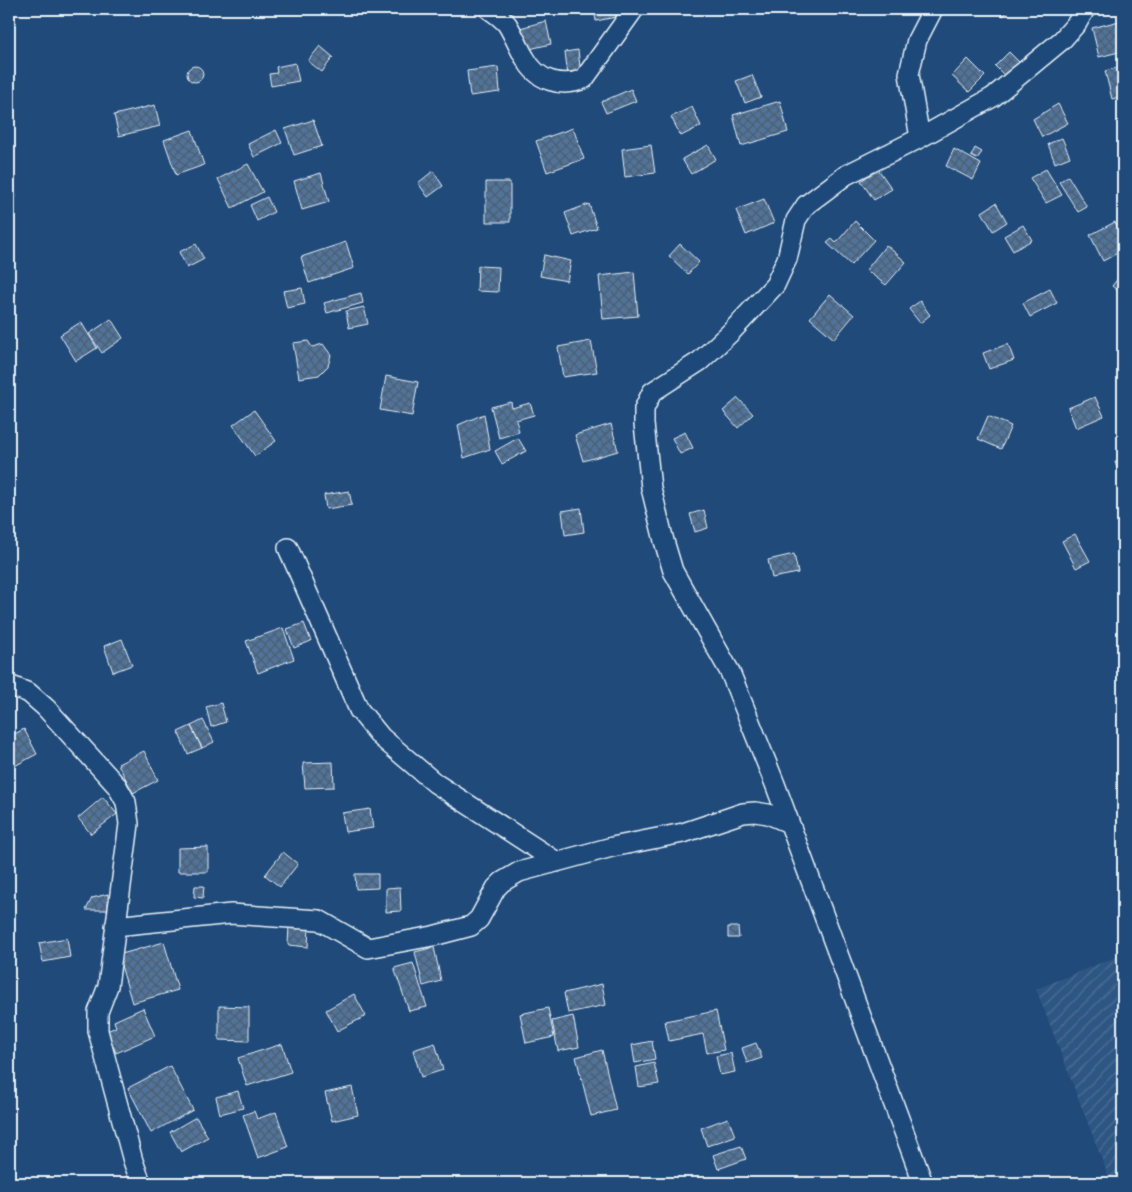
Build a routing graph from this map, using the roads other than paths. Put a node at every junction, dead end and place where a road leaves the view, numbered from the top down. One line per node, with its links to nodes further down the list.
1 (489, 9): 2 (street)
2 (634, 9)
3 (930, 9): 5 (street)
4 (1085, 9): 5 (street)
5 (920, 138): 8 (street)
6 (288, 548): 9 (street)
7 (9, 685): 10 (street)
8 (789, 822): 9 (street); 12 (street)
9 (557, 862): 10 (street)
10 (115, 926): 11 (street)
11 (141, 1183)
12 (923, 1183)

